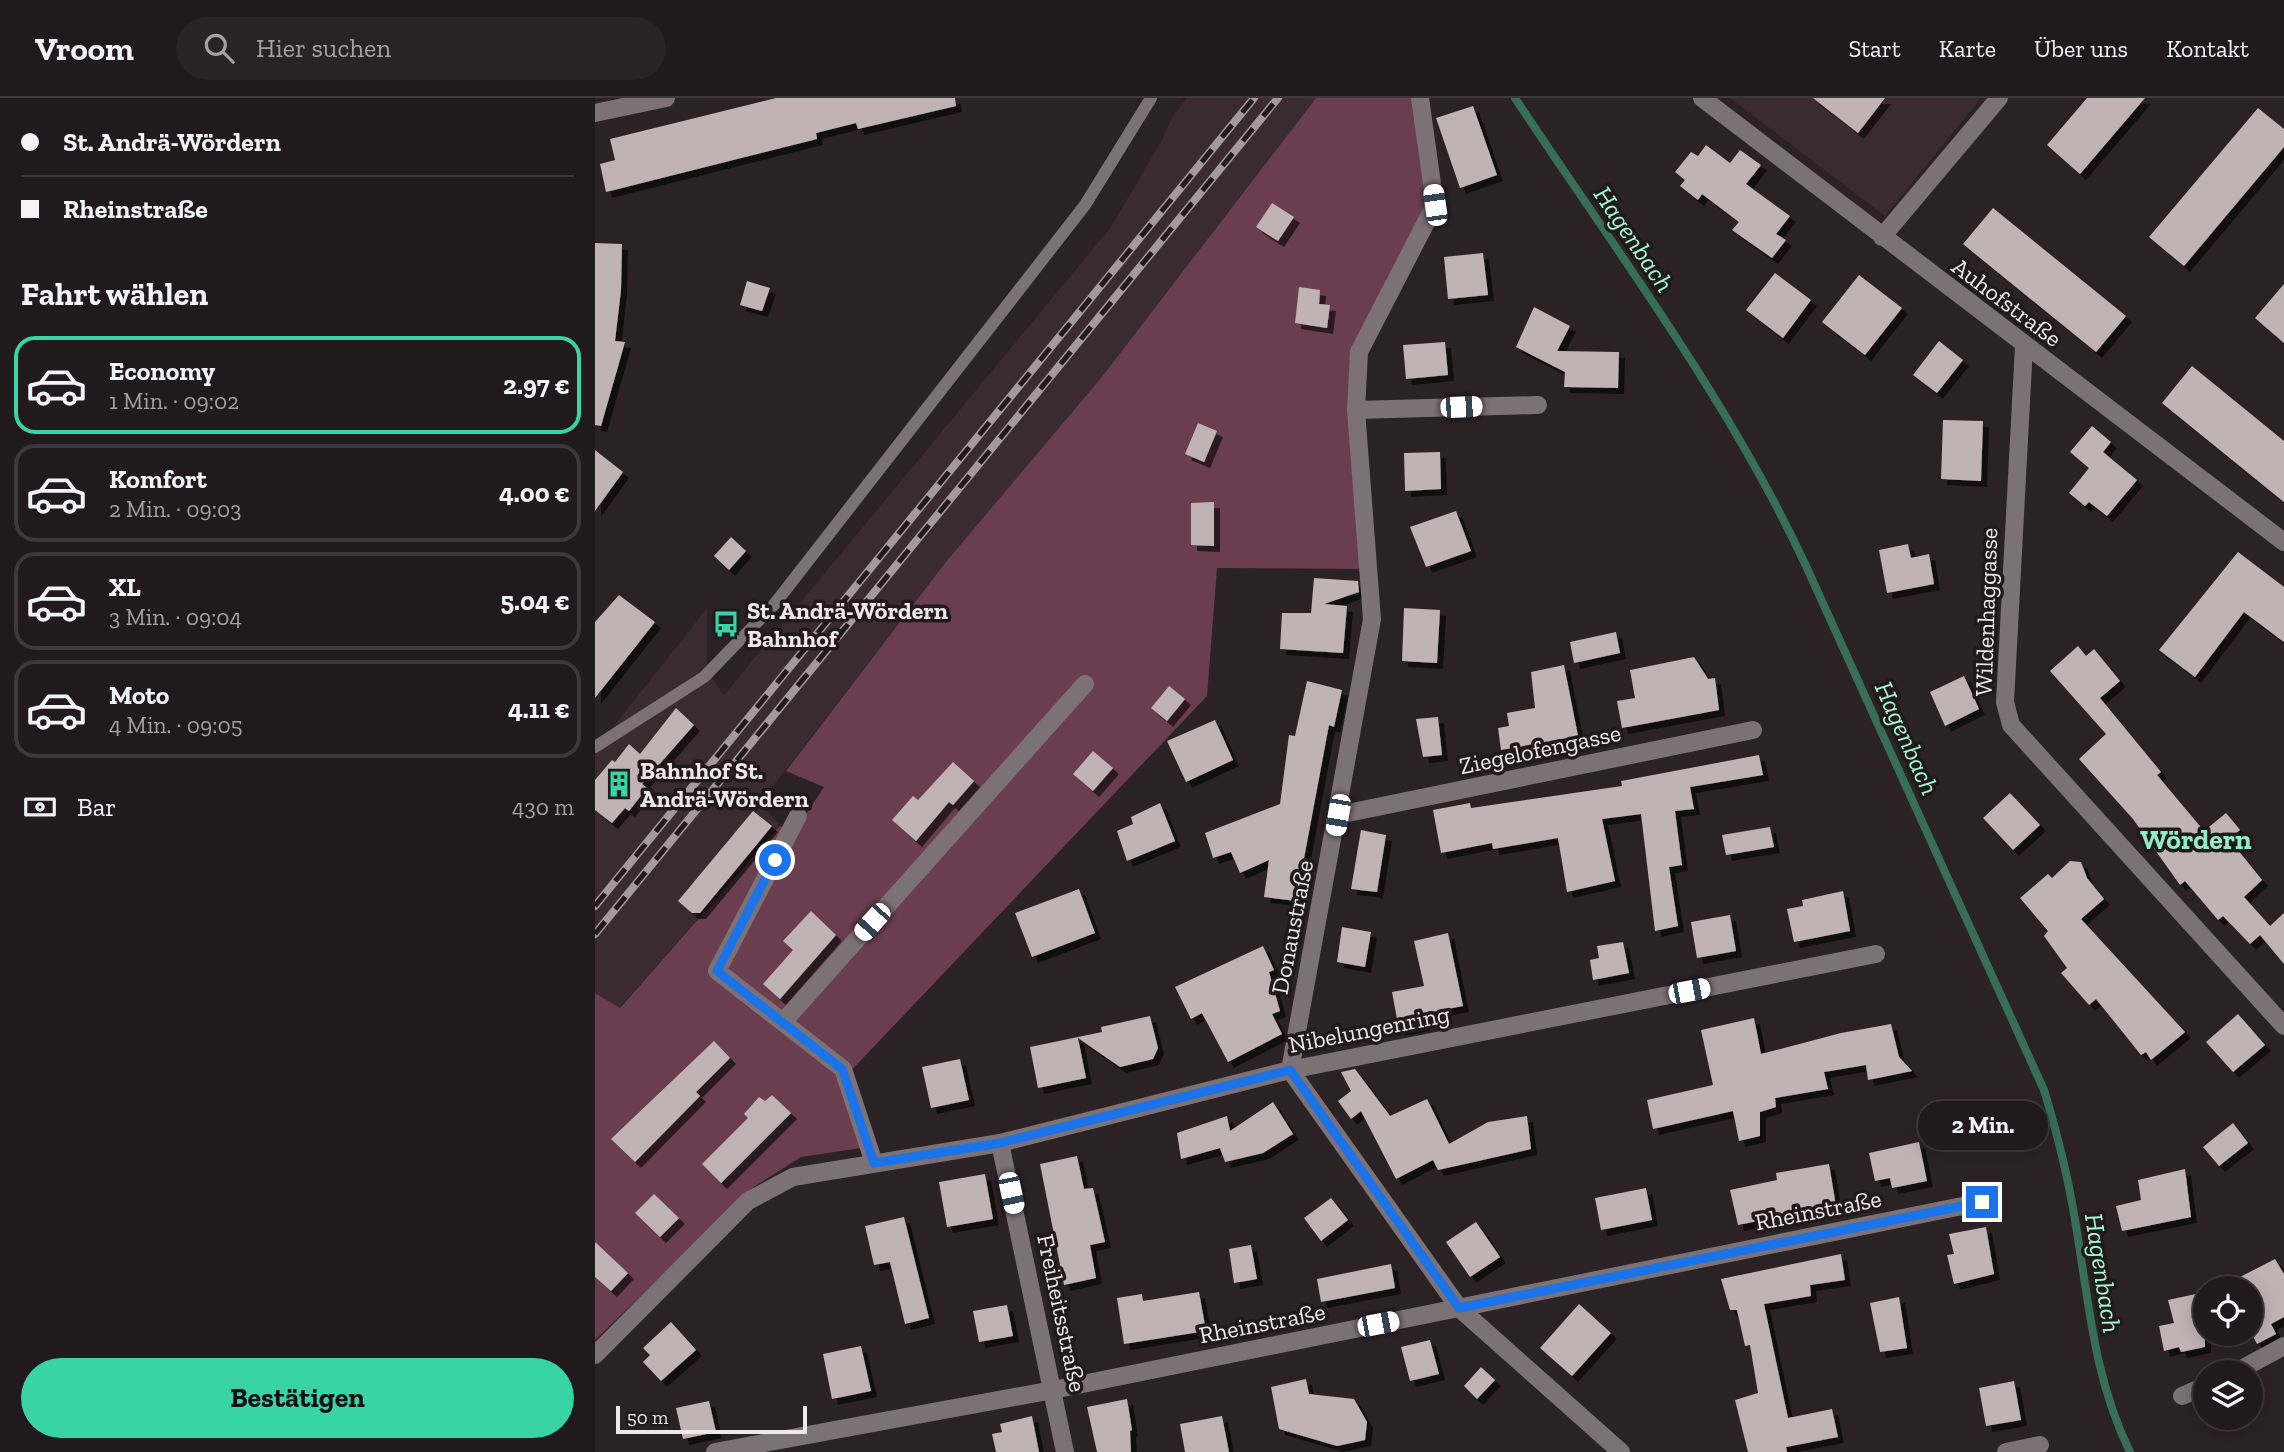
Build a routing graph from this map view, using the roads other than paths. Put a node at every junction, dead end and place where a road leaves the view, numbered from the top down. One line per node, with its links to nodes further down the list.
1 (666, 98): 6 (street)
2 (1151, 98): 14 (lane)
3 (1420, 98): 10 (street, Donaustraße)
4 (1702, 98): 7 (street, Auhofstraße)
5 (1999, 98): 7 (street)
6 (595, 113)
7 (1882, 237): 8 (street, Auhofstraße)
8 (2024, 346): 11 (street, Auhofstraße); 19 (street, Wildenhaggasse)
9 (1538, 405): 10 (street)
10 (1356, 410): 15 (street, Donaustraße)
11 (2284, 542)
12 (1085, 684): 18 (street)
13 (1753, 730): 15 (street, Ziegelofengasse)
14 (595, 747)
15 (1338, 815): 20 (street, Donaustraße)
16 (798, 816): 18 (street)
17 (1876, 954): 20 (street, Nibelungenring)
18 (784, 1021): 22 (street)
19 (2284, 1026)
20 (1290, 1070): 21 (street, Nibelungenring); 24 (street)
21 (1000, 1143): 22 (street, Nibelungenring); 28 (street, Freiheitsstraße)
22 (874, 1163): 26 (street, Nibelungenring)
23 (1982, 1202): 24 (street, Rheinstraße)
24 (1459, 1308): 28 (street, Rheinstraße); 34 (street)
25 (2284, 1346): 27 (street)
26 (595, 1355)
27 (2258, 1360)
28 (1053, 1390): 32 (street, Rheinstraße); 33 (street, Freiheitsstraße)
29 (2193, 1391): 30 (street)
30 (2182, 1396)
31 (2040, 1445): 35 (street)
32 (715, 1452)
33 (1065, 1452)
34 (1621, 1452)
35 (2006, 1452)

